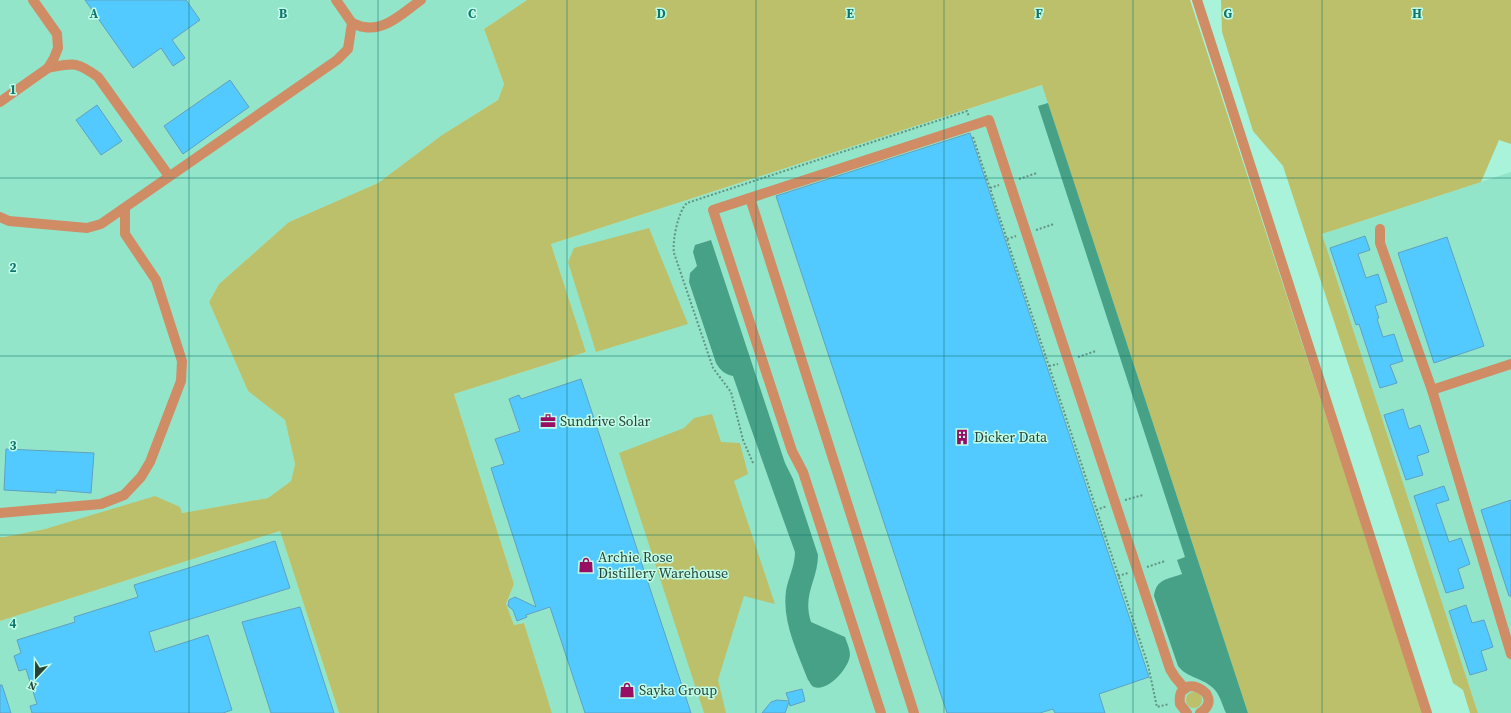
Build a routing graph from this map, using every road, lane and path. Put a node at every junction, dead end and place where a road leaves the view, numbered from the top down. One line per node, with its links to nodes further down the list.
1 (33, 0): 6 (street)
2 (336, 0): 5 (street)
3 (421, 0): 5 (street)
4 (1197, 0): 44 (street)
5 (352, 23): 10 (street)
6 (48, 68): 7 (street); 10 (street)
7 (0, 102)
8 (971, 131): 13 (path)
9 (1037, 173): 11 (path)
10 (169, 176): 15 (street)
11 (1016, 180)
12 (1004, 184): 13 (path)
13 (990, 188): 21 (path)
14 (750, 198): 38 (street); 41 (street); 42 (street)
15 (125, 209): 16 (street); 32 (street)
16 (0, 217)
17 (1054, 224): 19 (path)
18 (1380, 229): 27 (street)
19 (1033, 231)
20 (1021, 234): 21 (path)
21 (1007, 239): 26 (path)
22 (1096, 352): 23 (path)
23 (1075, 358)
24 (1063, 362): 26 (path)
25 (1511, 364): 27 (street)
26 (1049, 366): 31 (path)
27 (1432, 390): 37 (street)
28 (1143, 494): 29 (path)
29 (1122, 502)
30 (1110, 505): 31 (path)
31 (1096, 510): 36 (path)
32 (0, 512)
33 (1165, 561): 34 (path)
34 (1143, 568)
35 (1131, 572): 36 (path)
36 (1118, 576): 39 (path)
37 (1511, 654)
38 (1185, 689): 40 (street); 43 (street)
39 (1174, 708)
40 (1204, 712)
41 (881, 713)
42 (914, 713)
43 (1187, 713)
44 (1427, 713)

